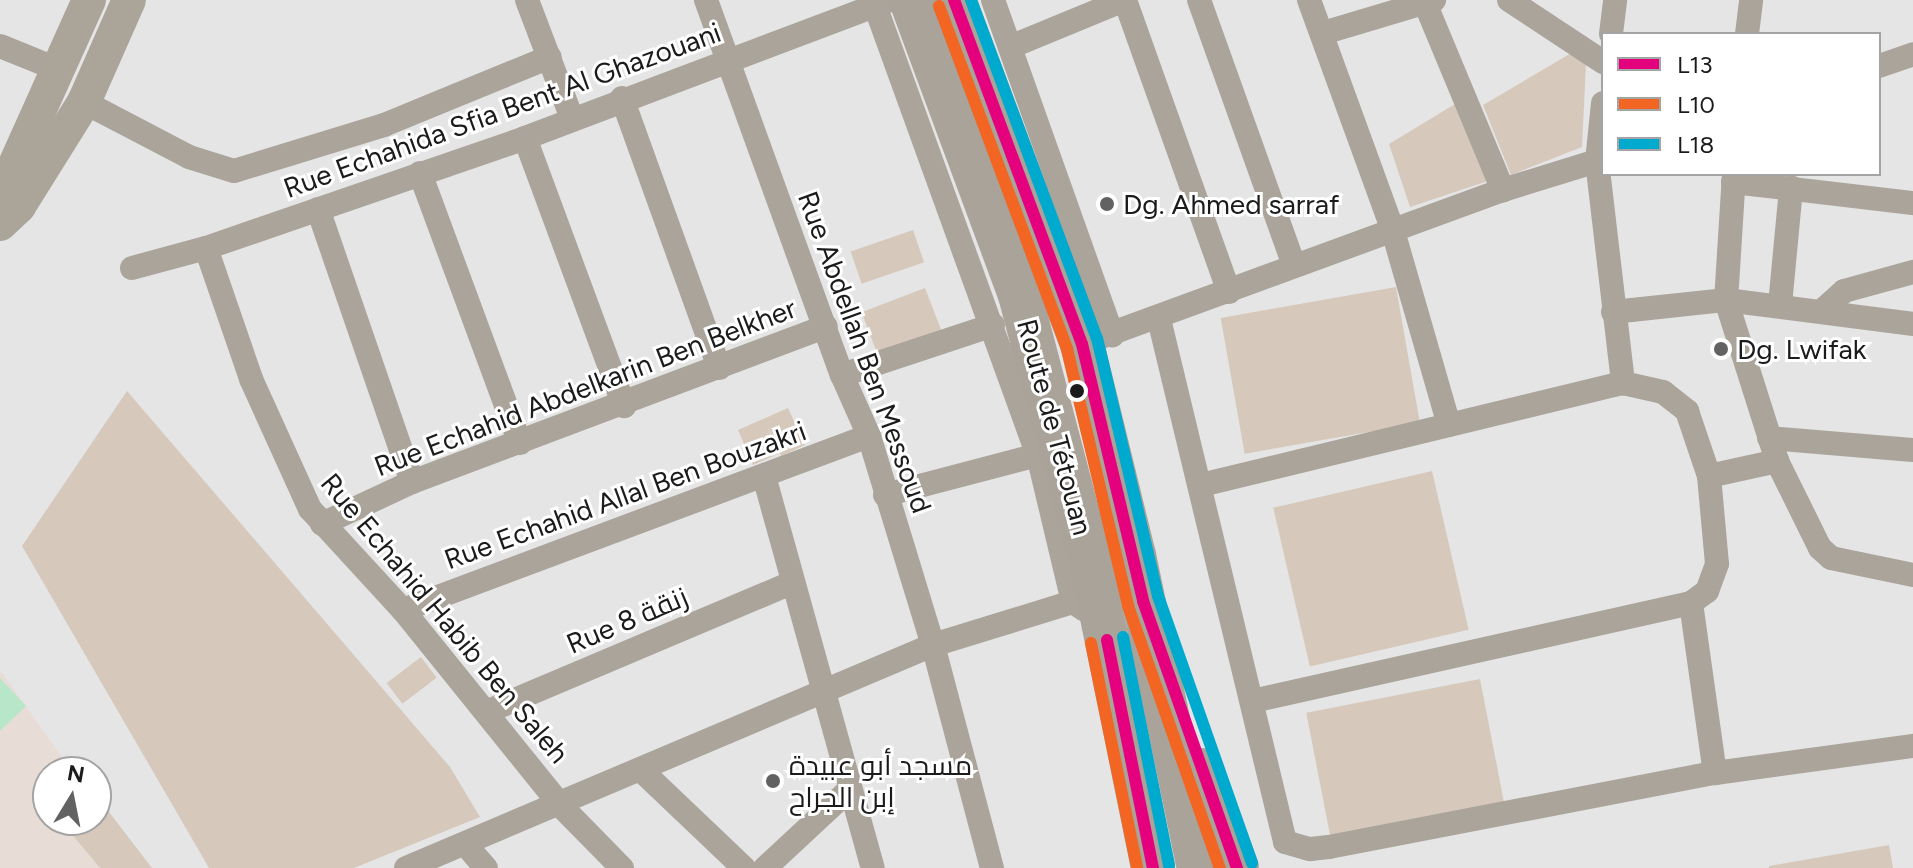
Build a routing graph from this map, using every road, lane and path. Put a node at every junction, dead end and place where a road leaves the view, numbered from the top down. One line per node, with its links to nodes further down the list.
1 (89, 0): 25 (street)
2 (129, 0): 27 (street)
3 (527, 0): 21 (street)
4 (706, 0): 22 (street, Rue Abdellah Ben Messoud)
5 (954, 0): 53 (highway, Route de Tétouan)
6 (993, 0): 19 (street)
7 (1124, 0): 19 (street); 44 (street)
8 (1199, 0): 41 (street)
9 (1309, 0): 17 (street)
10 (1509, 0): 23 (street)
11 (1615, 0): 15 (street)
12 (1751, 0): 16 (street)
13 (888, 2): 22 (street, Rue Echahida Sfia Bent Al Ghazouani); 51 (street); 75 (highway, Route de Tétouan)
14 (1429, 2): 17 (street); 35 (street)
15 (1611, 32)
16 (1747, 32)
17 (1323, 33): 39 (street)
18 (0, 46): 25 (street)
19 (1010, 47): 53 (street)
20 (1913, 54): 24 (street)
21 (550, 57): 27 (street); 28 (street)
22 (727, 61): 26 (street, Rue Echahida Sfia Bent Al Ghazouani); 52 (street, Rue Abdellah Ben Messoud)
23 (1601, 61)
24 (1881, 65)
25 (57, 69): 37 (street)
26 (622, 98): 28 (street, Rue Echahida Sfia Bent Al Ghazouani); 54 (street)
27 (84, 102): 37 (street)
28 (571, 116): 29 (street, Rue Echahida Sfia Bent Al Ghazouani)
29 (525, 138): 31 (street, Rue Echahida Sfia Bent Al Ghazouani); 57 (street)
30 (1600, 160): 35 (street)
31 (420, 173): 38 (street, Rue Echahida Sfia Bent Al Ghazouani); 60 (street)
32 (1601, 176): 48 (street)
33 (1733, 178): 34 (street); 45 (street)
34 (1791, 188): 36 (street); 46 (street)
35 (1503, 190): 39 (street)
36 (1913, 203)
37 (5, 207)
38 (318, 209): 40 (street, Rue Echahida Sfia Bent Al Ghazouani); 66 (street)
39 (1393, 231): 41 (street); 58 (street)
40 (206, 248): 42 (street, Rue Echahida Sfia Bent Al Ghazouani); 69 (street, Rue Echahid Habib Ben Saleh)
41 (1294, 265): 44 (street)
42 (132, 268)
43 (1913, 272): 47 (street)
44 (1229, 292): 49 (street)
45 (1726, 300): 46 (street); 48 (street); 61 (street)
46 (1780, 305): 47 (street)
47 (1823, 310): 50 (street)
48 (1613, 312): 56 (street)
49 (1159, 319): 53 (street); 67 (street)
50 (1913, 324)
51 (993, 325): 55 (street); 63 (street)
52 (826, 326): 54 (street, Rue Echahid Abdelkarin Ben Belkher); 55 (street, Rue Abdellah Ben Messoud)
53 (1097, 340): 72 (highway, Route de Tétouan)
54 (719, 368): 57 (street, Rue Echahid Abdelkarin Ben Belkher)
55 (842, 375): 59 (street, Rue Abdellah Ben Messoud)
56 (1623, 383): 58 (street); 65 (street)
57 (624, 406): 60 (street, Rue Echahid Abdelkarin Ben Belkher)
58 (1449, 425): 67 (street)
59 (869, 436): 64 (street, Rue Echahid Allal Ben Bouzakri); 68 (street, Rue Abdellah Ben Messoud)
60 (520, 443): 66 (street, Rue Echahid Abdelkarin Ben Belkher)
61 (1773, 450): 62 (street); 65 (street); 70 (street)
62 (1913, 450)
63 (1038, 455): 68 (street); 75 (street)
64 (764, 476): 71 (street); 74 (street, Rue Echahid Allal Ben Bouzakri)
65 (1709, 476): 73 (street)
66 (412, 482): 69 (street, Rue Echahid Abdelkarin Ben Belkher)
67 (1201, 485): 78 (street)
68 (885, 495): 76 (street, Rue Abdellah Ben Messoud)
69 (322, 524): 74 (street, Rue Echahid Habib Ben Saleh)
70 (1913, 575)
71 (792, 583): 77 (street); 79 (street, Rue 8 زنقة)
72 (1143, 601): 94 (highway, Route de Tétouan); 95 (highway)
73 (1691, 603): 78 (street); 82 (street)
74 (403, 610): 79 (street, Rue Echahid Habib Ben Saleh)
75 (1089, 613): 76 (street); 93 (highway, Route de Tétouan)
76 (933, 645): 77 (street); 92 (street, Rue Abdellah Ben Messoud)
77 (824, 693): 81 (street); 83 (street)
78 (1253, 701): 82 (street)
79 (486, 712): 84 (street, Rue Echahid Habib Ben Saleh)
80 (1913, 746): 82 (street)
81 (642, 771): 84 (street); 89 (street)
82 (1715, 773)
83 (850, 789): 90 (street); 91 (street)
84 (561, 806): 85 (street); 88 (street, Rue Echahid Habib Ben Saleh)
85 (465, 844): 86 (street); 87 (street)
86 (406, 868)
87 (486, 868)
88 (622, 868)
89 (744, 868)
90 (765, 868)
91 (873, 868)
92 (992, 868)
93 (1153, 868)
94 (1199, 868)
95 (1237, 868)

